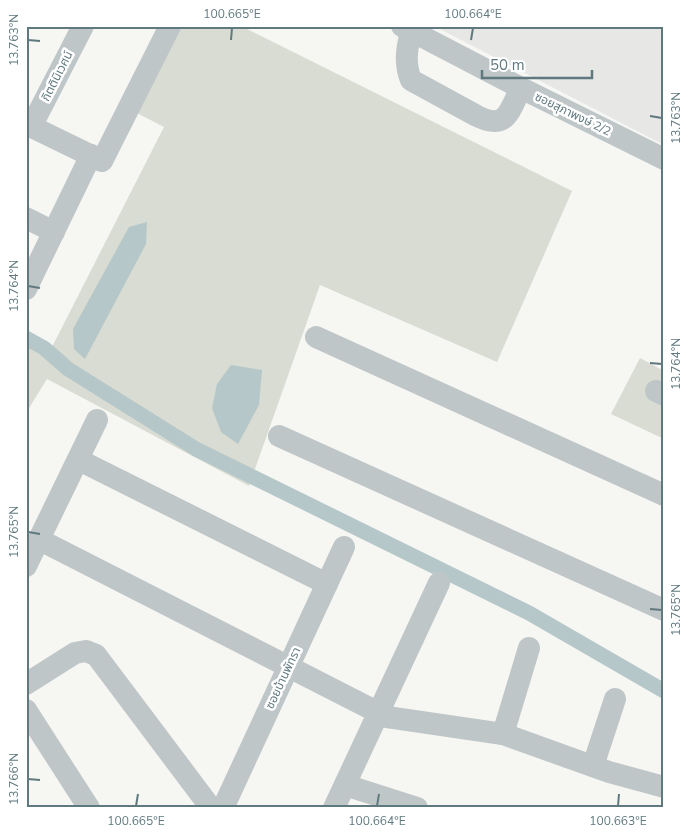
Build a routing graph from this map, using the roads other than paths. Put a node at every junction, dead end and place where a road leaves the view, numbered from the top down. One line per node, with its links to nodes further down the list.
1 (83, 26): 5 (street, กิตตินิเวศน์)
2 (170, 26): 6 (street)
3 (406, 29): 4 (street, ซอยสุภาพงษ์ 2/2); 4 (street)
4 (521, 88): 7 (street, ซอยสุภาพงษ์ 2/2)
5 (29, 125): 6 (street)
6 (91, 155): 9 (street)
7 (664, 158)
8 (26, 218): 9 (street)
9 (54, 232): 10 (street)
10 (26, 289)
11 (316, 337): 15 (street)
12 (97, 420): 14 (street)
13 (279, 436): 21 (street)
14 (79, 460): 16 (street); 20 (street)
15 (664, 495)
16 (40, 540): 18 (street); 23 (street)
17 (344, 547): 20 (street, ซอยบ้านพัทรา)
18 (26, 566)
19 (439, 583): 27 (street)
20 (327, 584): 23 (street, ซอยบ้านพัทรา)
21 (664, 610)
22 (529, 648): 28 (street)
23 (288, 667): 27 (street); 34 (street, ซอยบ้านพัทรา)
24 (26, 684): 33 (street)
25 (615, 699): 29 (street)
26 (26, 710): 32 (street)
27 (378, 713): 28 (street); 30 (street)
28 (503, 734): 29 (street)
29 (593, 766): 31 (street)
30 (345, 785): 35 (street); 36 (street)
31 (664, 787)
32 (89, 808)
33 (211, 808)
34 (223, 808)
35 (334, 808)
36 (417, 808)

